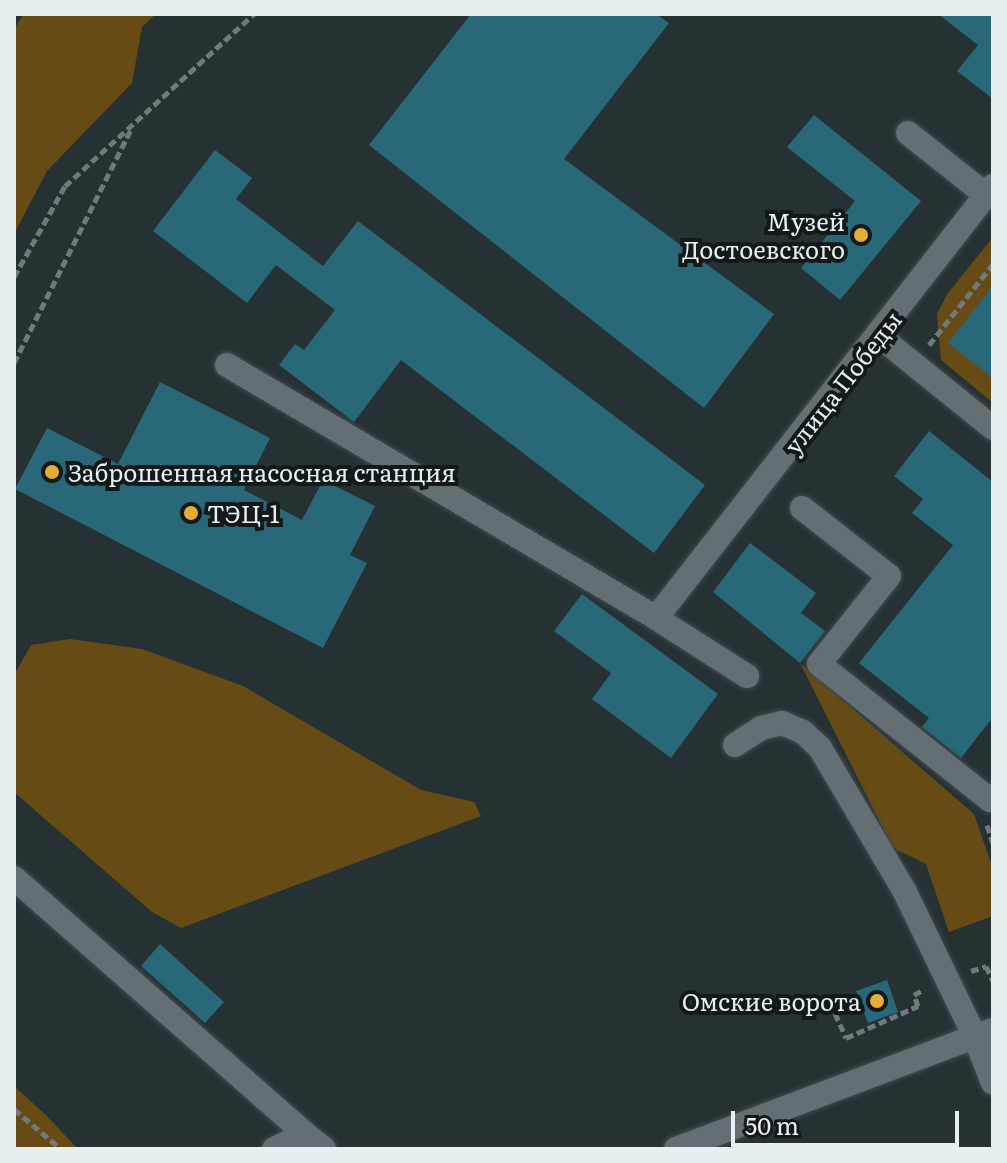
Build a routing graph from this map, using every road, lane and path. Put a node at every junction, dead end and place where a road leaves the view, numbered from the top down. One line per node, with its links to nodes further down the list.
1 (254, 14): 2 (path)
2 (134, 122): 6 (path); 8 (path)
3 (908, 133): 4 (street)
4 (989, 191): 7 (street, улица Победы)
5 (993, 264): 9 (path)
6 (14, 277)
7 (879, 336): 9 (street); 13 (street, улица Победы)
8 (14, 363)
9 (913, 364): 11 (street)
10 (227, 365): 13 (street)
11 (993, 428)
12 (802, 508): 16 (street)
13 (656, 618): 14 (street)
14 (747, 676)
15 (735, 745): 22 (street)
16 (993, 796)
17 (14, 878): 25 (street)
18 (986, 966): 19 (path)
19 (993, 981)
20 (924, 990): 21 (path)
21 (835, 1013)
22 (984, 1033): 23 (street); 28 (street)
23 (993, 1083)
24 (14, 1109): 26 (path)
25 (314, 1142): 27 (street)
26 (61, 1149)
27 (274, 1149)
28 (676, 1149)

